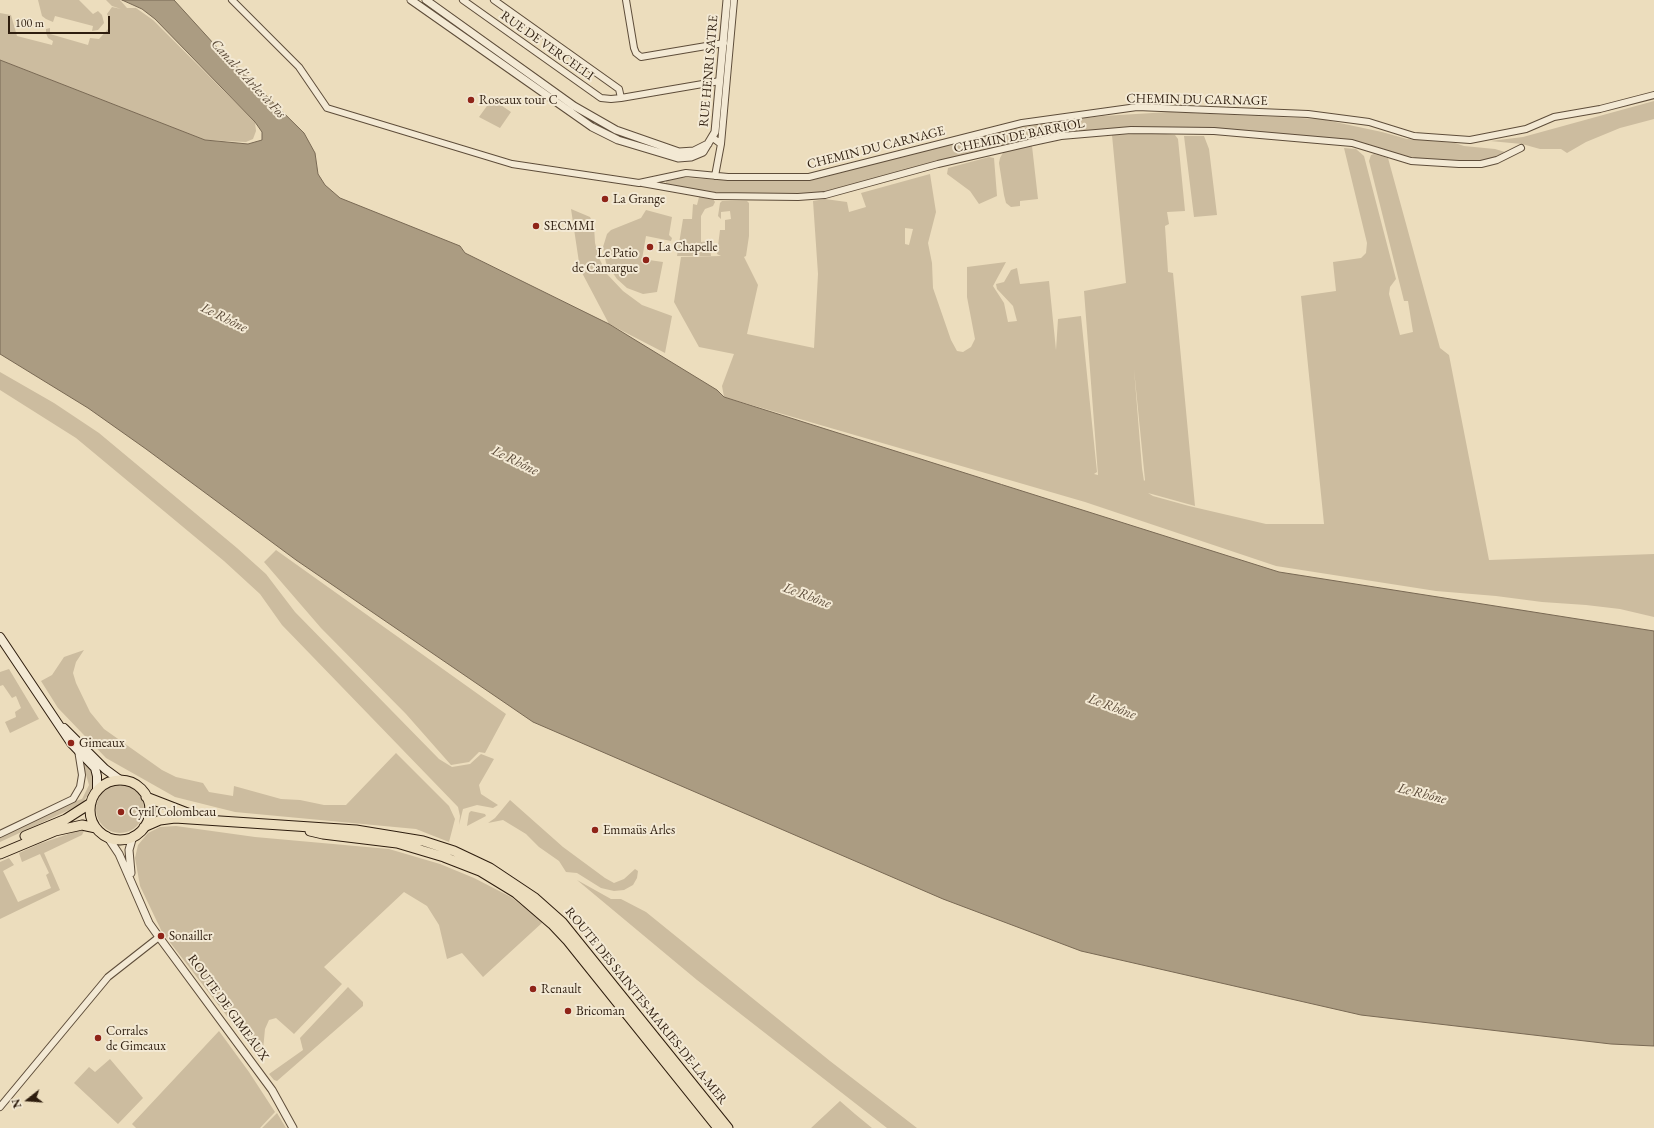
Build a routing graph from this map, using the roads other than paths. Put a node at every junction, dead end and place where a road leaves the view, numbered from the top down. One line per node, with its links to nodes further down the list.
1 (232, 0): 17 (street, CHEMIN DE BARRIOL)
2 (411, 0): 13 (street)
3 (426, 0): 13 (street)
4 (463, 0): 12 (street, RUE DE VERCELLI)
5 (494, 0): 12 (street, RUE DE VERCELLI)
6 (626, 0): 9 (street)
7 (727, 0): 9 (street, RUE HENRI SATRE)
8 (734, 0): 14 (street)
9 (724, 43): 10 (street, RUE HENRI SATRE)
10 (720, 81): 12 (street, RUE DE VERCELLI); 13 (street, RUE HENRI SATRE)
11 (1654, 95): 16 (street, CHEMIN DU CARNAGE)
12 (621, 98)
13 (711, 140): 14 (street)
14 (721, 144): 16 (street)
15 (1521, 148): 19 (street, CHEMIN DE BARRIOL)
16 (716, 176): 17 (street, CHEMIN DU CARNAGE)
17 (640, 183): 19 (street, CHEMIN DE BARRIOL)
18 (666, 183): 19 (street)
19 (658, 186)
20 (0, 637): 21 (main road)
21 (57, 722): 22 (main road); 23 (main road)
22 (78, 750): 24 (main road); 31 (street)
23 (120, 780): 24 (main road); 25 (main road)
24 (97, 790): 26 (main road)
25 (146, 797): 27 (main road, ROUTE DES SAINTES-MARIES-DE-LA-MER); 28 (main road)
26 (90, 804): 30 (main road); 34 (main road)
27 (206, 820): 28 (main road, ROUTE DES SAINTES-MARIES-DE-LA-MER); 29 (main road, ROUTE DES SAINTES-MARIES-DE-LA-MER)
28 (144, 827): 33 (main road)
29 (295, 827): 40 (main road, ROUTE DES SAINTES-MARIES-DE-LA-MER); 41 (main road, ROUTE DES SAINTES-MARIES-DE-LA-MER)
30 (96, 828): 32 (main road, ROUTE DE GIMEAUX); 35 (main road)
31 (0, 834)
32 (107, 836): 33 (main road); 36 (street, ROUTE DE GIMEAUX)
33 (133, 836): 36 (street, ROUTE DE GIMEAUX)
34 (0, 848)
35 (0, 854)
36 (132, 881): 37 (street, ROUTE DE GIMEAUX)
37 (159, 938): 38 (street); 39 (street, ROUTE DE GIMEAUX)
38 (0, 1107)
39 (293, 1128)
40 (718, 1128)
41 (728, 1128)

